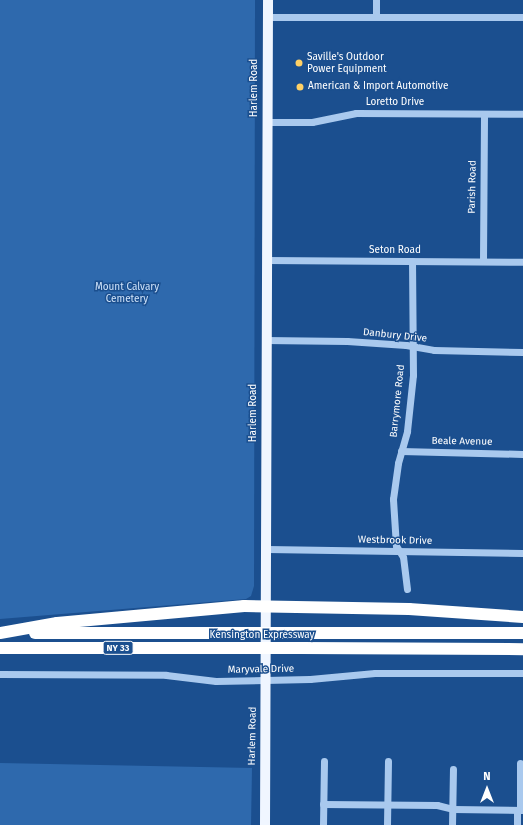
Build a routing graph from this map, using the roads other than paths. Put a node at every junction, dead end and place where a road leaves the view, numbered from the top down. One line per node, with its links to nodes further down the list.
1 (268, 0): 3 (main road, Harlem Road)
2 (376, 0): 4 (street)
3 (268, 17): 4 (street); 8 (main road, Harlem Road)
4 (376, 17): 5 (street)
5 (523, 17)
6 (484, 114): 7 (street, Loretto Drive); 8 (street, Loretto Drive); 11 (street, Parish Road)
7 (523, 114)
8 (267, 122): 9 (main road, Harlem Road)
9 (266, 260): 10 (street, Seton Road); 13 (main road, Harlem Road)
10 (412, 261): 11 (street, Seton Road); 14 (street, Barrymore Road)
11 (483, 261): 12 (street, Seton Road)
12 (523, 262)
13 (265, 340): 14 (street, Danbury Drive); 18 (main road, Harlem Road)
14 (412, 346): 15 (street, Danbury Drive); 16 (street, Barrymore Road)
15 (523, 352)
16 (401, 451): 17 (street, Beale Avenue); 19 (street, Barrymore Road)
17 (523, 454)
18 (267, 549): 19 (street, Westbrook Drive); 22 (main road, Harlem Road)
19 (399, 551): 20 (street, Westbrook Drive); 21 (street, Barrymore Road)
20 (523, 553)
21 (407, 589)
22 (266, 606): 23 (highway); 24 (highway); 30 (main road, Harlem Road)
23 (523, 617)
24 (0, 633): 25 (highway, Kensington Expressway / NY 33, bridge)
25 (523, 633)
26 (0, 648): 27 (highway, Kensington Expressway / NY 33, bridge)
27 (523, 649)
28 (523, 673): 30 (street, Maryvale Drive)
29 (0, 674): 30 (street, Maryvale Drive)
30 (266, 680): 39 (main road, Harlem Road)
31 (324, 761): 35 (street)
32 (388, 761): 36 (street)
33 (520, 763): 38 (street)
34 (453, 769): 37 (street)
35 (323, 804): 36 (street); 40 (street)
36 (388, 806): 37 (street); 41 (street)
37 (453, 809): 38 (street); 42 (street)
38 (520, 810): 43 (street)
39 (265, 825)
40 (323, 825)
41 (387, 825)
42 (452, 825)
43 (517, 825)

